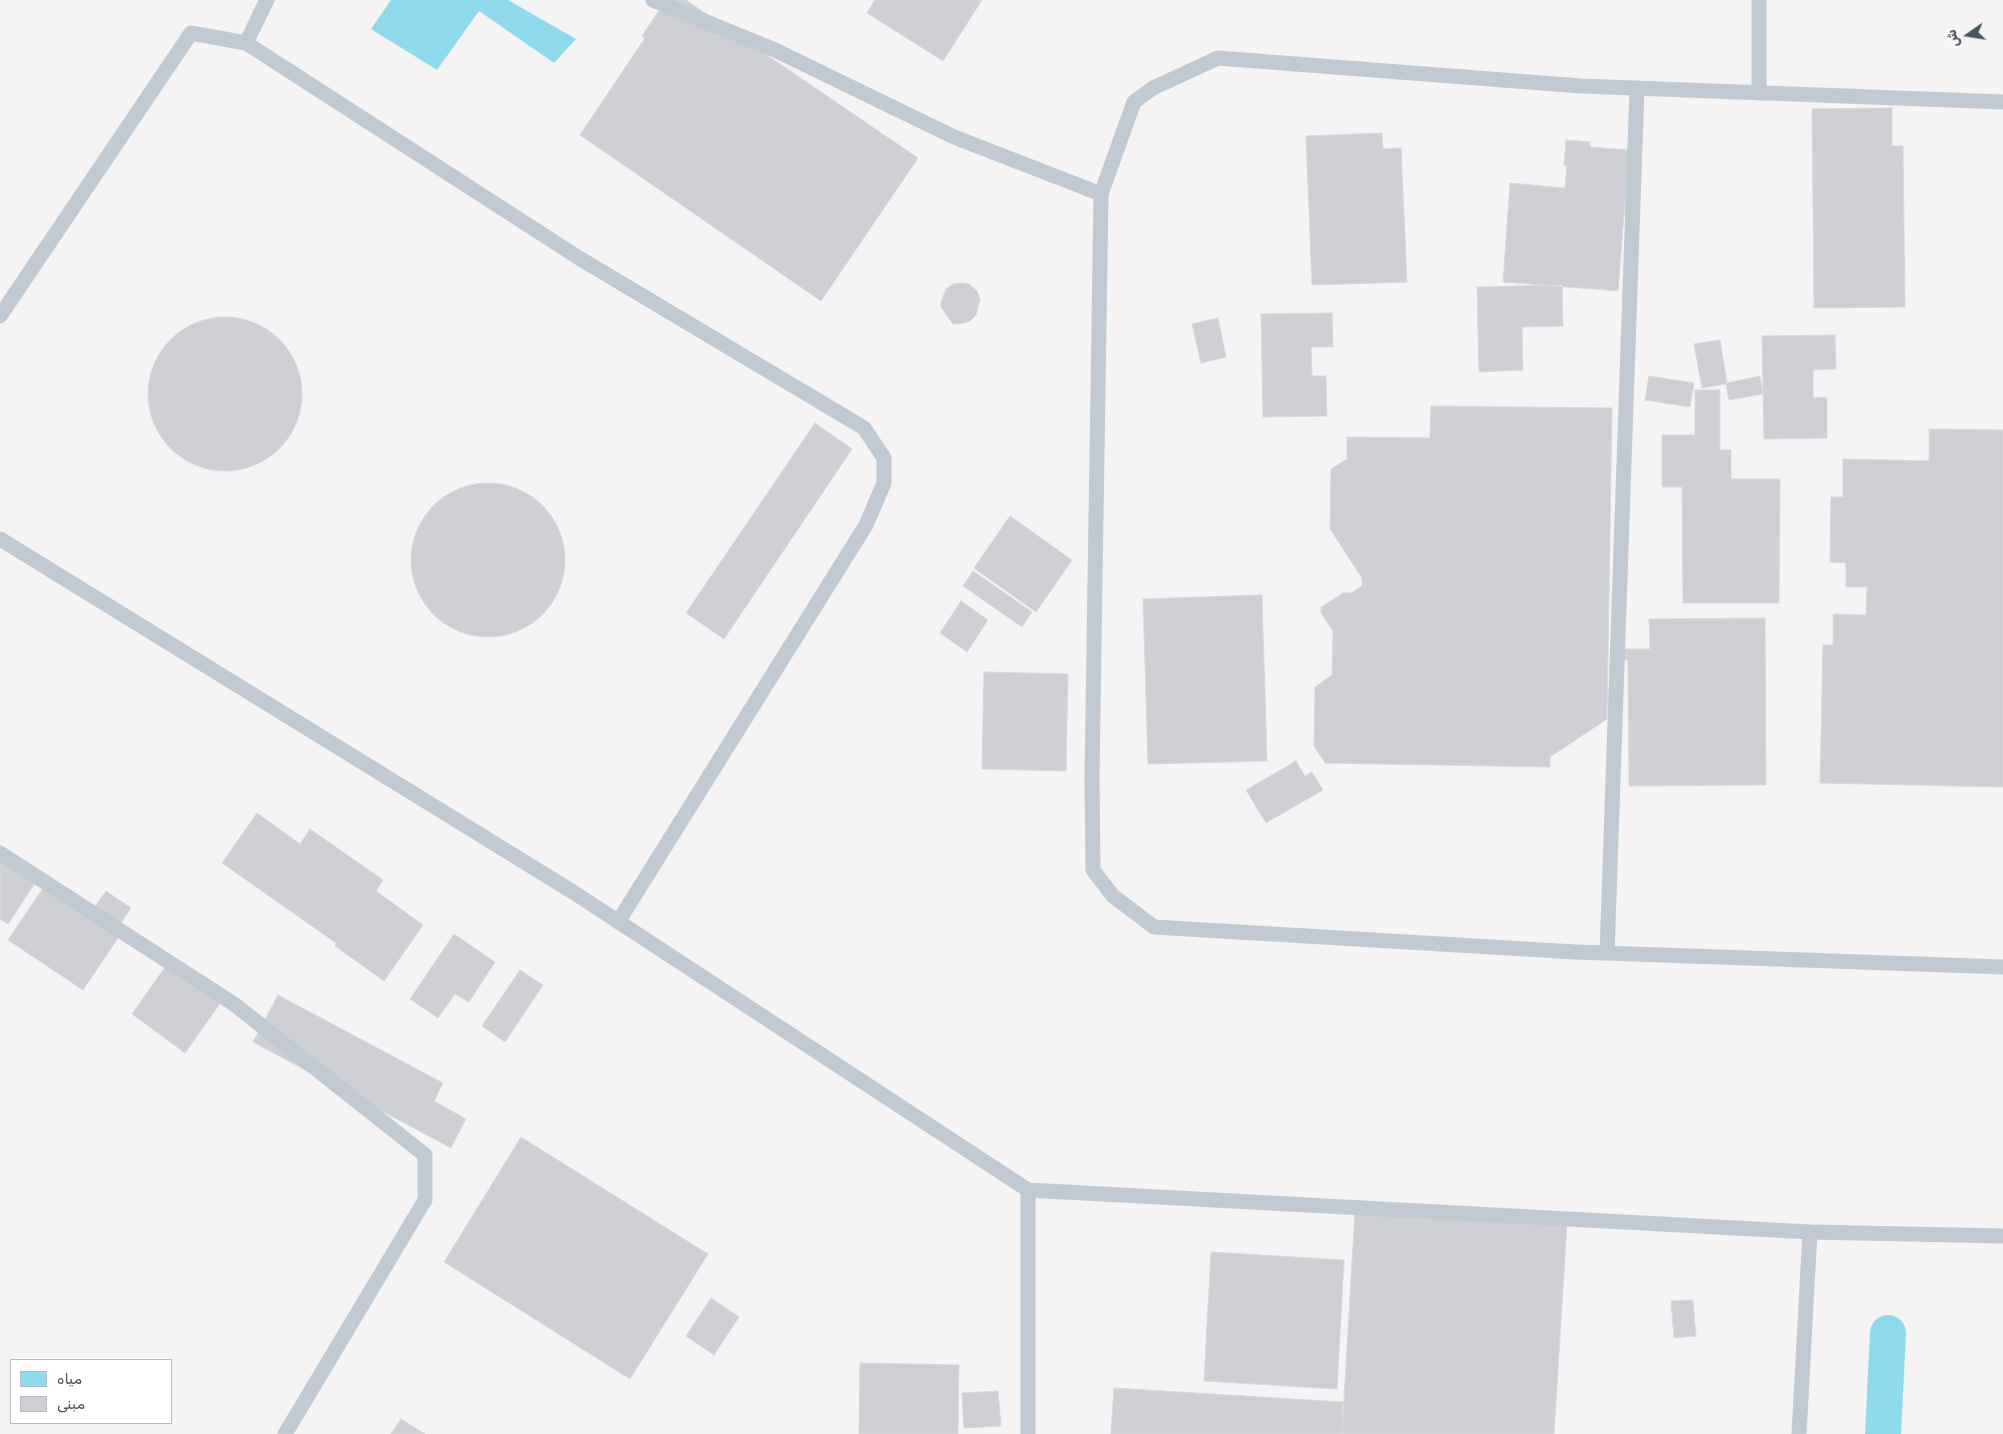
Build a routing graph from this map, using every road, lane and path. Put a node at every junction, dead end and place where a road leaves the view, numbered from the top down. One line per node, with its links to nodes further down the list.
1 (267, 0): 4 (lane)
2 (653, 0): 8 (lane)
3 (1759, 0): 6 (lane)
4 (246, 43): 9 (lane); 12 (lane)
5 (1637, 88): 6 (lane); 8 (lane); 13 (lane)
6 (1759, 93): 7 (lane)
7 (2003, 102)
8 (1102, 194): 13 (lane)
9 (0, 316)
10 (0, 540): 12 (lane)
11 (0, 853): 18 (lane)
12 (618, 922): 15 (lane)
13 (1607, 952): 14 (lane)
14 (2003, 967)
15 (1028, 1190): 16 (lane); 19 (lane)
16 (1810, 1232): 17 (lane); 20 (lane)
17 (2003, 1236)
18 (285, 1434)
19 (1028, 1434)
20 (1799, 1434)

